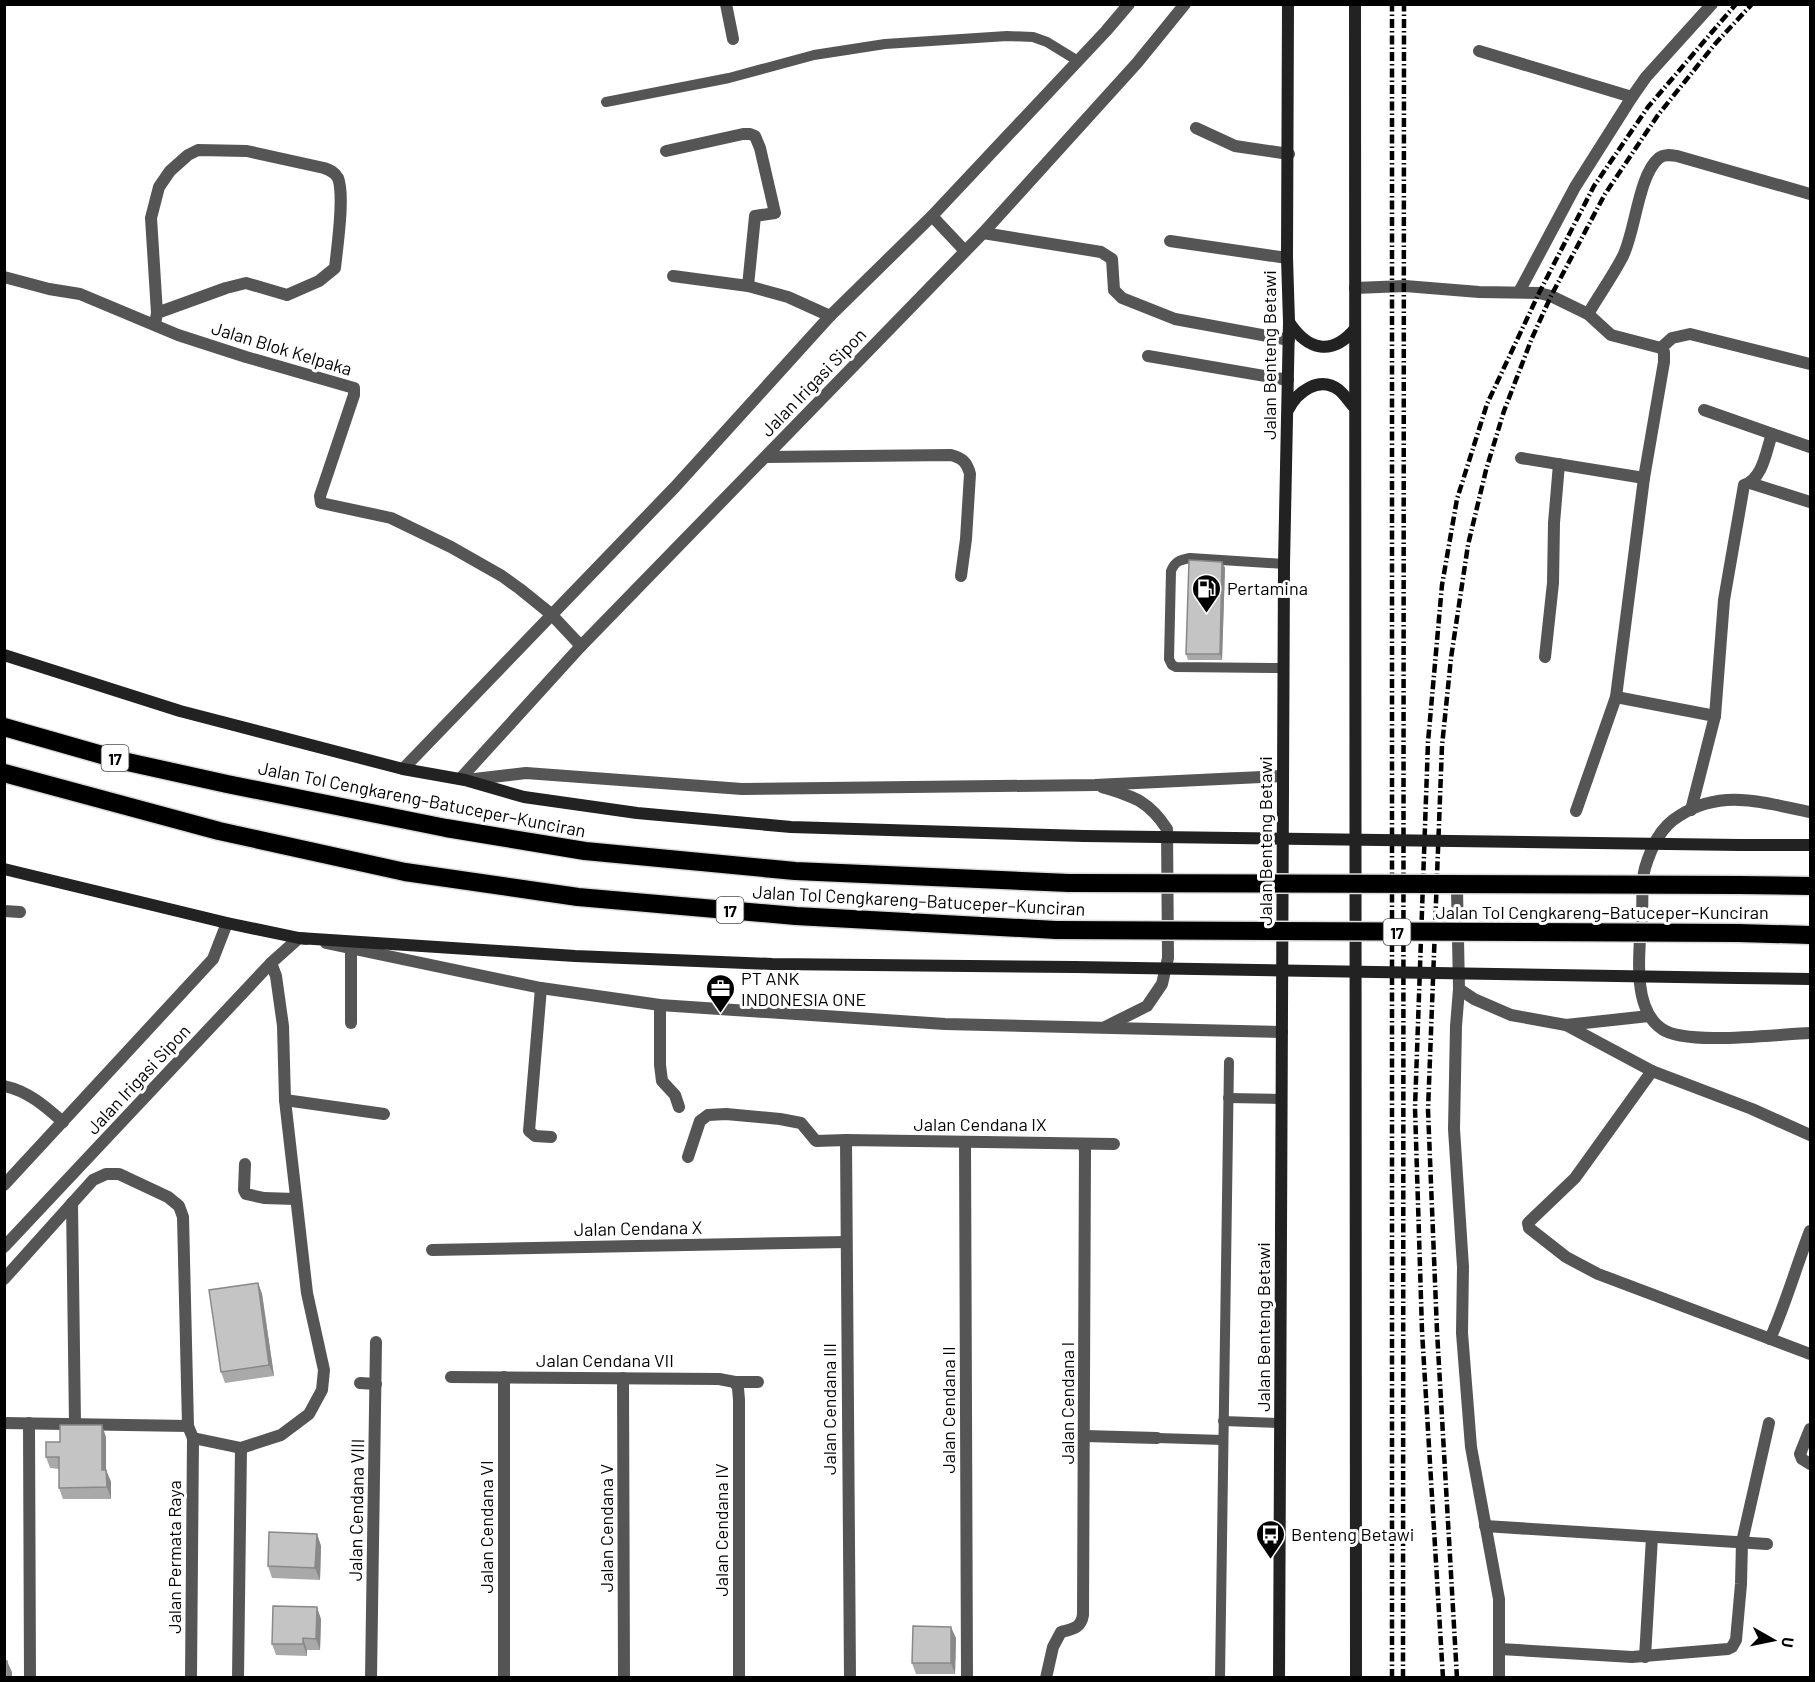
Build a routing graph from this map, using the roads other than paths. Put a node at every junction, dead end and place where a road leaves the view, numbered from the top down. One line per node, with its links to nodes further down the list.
1 (726, 4): 7 (street)
2 (1129, 4): 9 (street, Jalan Irigasi Sipon)
3 (1185, 4): 17 (street, Jalan Irigasi Sipon)
4 (1288, 4): 14 (main road, Jalan Benteng Betawi)
5 (1355, 4): 24 (main road)
6 (1712, 4): 10 (street)
7 (733, 39)
8 (1479, 51): 10 (street)
9 (1078, 61): 11 (lane); 16 (street, Jalan Irigasi Sipon)
10 (1632, 97): 25 (street)
11 (606, 102)
12 (1196, 128): 14 (street)
13 (666, 151): 23 (street)
14 (1288, 153): 20 (main road, Jalan Benteng Betawi)
15 (1810, 194): 26 (street)
16 (936, 220): 19 (street); 27 (street, Jalan Irigasi Sipon)
17 (983, 233): 19 (street, Jalan Irigasi Sipon); 31 (street)
18 (1170, 241): 20 (street)
19 (962, 247): 41 (street, Jalan Irigasi Sipon)
20 (1287, 258): 29 (main road, Jalan Benteng Betawi)
21 (673, 276): 23 (street)
22 (4, 278): 28 (street, Jalan Blok Kelpaka)
23 (748, 286): 27 (street)
24 (1355, 288): 25 (street); 30 (main road)
25 (1519, 292): 26 (street)
26 (1588, 314): 32 (street)
27 (831, 316): 49 (street, Jalan Irigasi Sipon)
28 (156, 318): 28 (street); 49 (street, Jalan Blok Kelpaka)
29 (1289, 322): 30 (main road); 31 (main road, Jalan Benteng Betawi)
30 (1355, 329): 36 (main road)
31 (1289, 340): 35 (main road, Jalan Benteng Betawi)
32 (1661, 348): 34 (street); 44 (street)
33 (1148, 356): 35 (street)
34 (1810, 364)
35 (1288, 380): 38 (main road, Jalan Benteng Betawi)
36 (1355, 408): 38 (main road); 152 (main road)
37 (1704, 410): 39 (street)
38 (1287, 411): 47 (main road, Jalan Benteng Betawi)
39 (1772, 434): 40 (street); 45 (street)
40 (1810, 447)
41 (766, 457): 48 (street); 50 (street, Jalan Irigasi Sipon)
42 (1521, 458): 43 (street)
43 (1559, 464): 44 (street); 52 (street)
44 (1644, 478): 54 (street)
45 (1750, 483): 46 (street); 55 (street)
46 (1810, 502)
47 (1284, 564): 53 (main road, Jalan Benteng Betawi); 53 (lane)
48 (961, 576)
49 (552, 616): 50 (street, Jalan Blok Kelpaka); 57 (street, Jalan Irigasi Sipon)
50 (580, 645): 60 (street, Jalan Irigasi Sipon)
51 (4, 655): 57 (main road)
52 (1545, 657)
53 (1283, 668): 59 (main road, Jalan Benteng Betawi)
54 (1616, 697): 55 (street); 63 (street)
55 (1715, 716): 62 (street)
56 (4, 727): 67 (highway, Jalan Tol Cengkareng–Batuceper–Kunciran / 17, bridge)
57 (406, 769): 60 (main road)
58 (4, 773): 72 (highway, Jalan Tol Cengkareng–Batuceper–Kunciran / 17, bridge)
59 (1283, 776): 61 (street); 84 (main road, Jalan Benteng Betawi)
60 (460, 779): 61 (street); 65 (main road, bridge)
61 (1095, 785): 83 (street)
62 (1690, 810): 64 (street); 80 (street)
63 (1576, 812)
64 (1810, 812)
65 (1810, 845)
66 (4, 869): 71 (main road)
67 (1810, 886)
68 (1457, 889): 78 (street)
69 (4, 911): 70 (street)
70 (20, 912)
71 (227, 923): 73 (main road); 94 (street, Jalan Irigasi Sipon)
72 (1810, 935)
73 (293, 937): 74 (street); 75 (street, Jalan Irigasi Sipon); 76 (main road, bridge)
74 (351, 949): 77 (street); 81 (street)
75 (271, 963): 91 (street); 108 (street, Jalan Irigasi Sipon)
76 (1810, 979)
77 (541, 988): 79 (street); 96 (street)
78 (1459, 989): 82 (street); 134 (street)
79 (660, 1005): 83 (street); 92 (street)
80 (1649, 1016): 82 (street); 85 (street)
81 (351, 1023)
82 (1566, 1025): 87 (street)
83 (1104, 1027): 84 (street)
84 (1282, 1032): 90 (main road, Jalan Benteng Betawi)
85 (1810, 1033)
86 (1229, 1062): 89 (lane, Jalan Benteng Betawi)
87 (1652, 1071): 95 (street); 111 (street)
88 (4, 1086): 94 (street)
89 (1228, 1098): 90 (lane); 121 (lane, Jalan Benteng Betawi)
90 (1281, 1099): 125 (main road, Jalan Benteng Betawi)
91 (285, 1100): 93 (street); 104 (street)
92 (680, 1107)
93 (384, 1114)
94 (63, 1122): 103 (street, Jalan Irigasi Sipon)
95 (1810, 1135)
96 (551, 1137)
97 (846, 1140): 98 (street, Jalan Cendana IX); 101 (street, Jalan Cendana IX); 107 (street, Jalan Cendana III)
98 (965, 1142): 99 (street, Jalan Cendana IX); 148 (street, Jalan Cendana II)
99 (1083, 1144): 100 (street, Jalan Cendana IX); 129 (street, Jalan Cendana I)
100 (1114, 1144)
101 (688, 1156)
102 (245, 1164): 104 (street)
103 (4, 1185)
104 (295, 1199): 132 (street)
105 (72, 1203): 110 (street); 124 (street); 128 (street, Jalan Permata Raya)
106 (1810, 1231): 111 (street)
107 (846, 1242): 109 (street, Jalan Cendana X); 147 (street, Jalan Cendana III)
108 (4, 1247)
109 (432, 1250)
110 (4, 1279)
111 (1770, 1339): 113 (street)
112 (376, 1342): 120 (street, Jalan Cendana VIII)
113 (1810, 1354)
114 (451, 1377): 115 (street, Jalan Cendana VII)
115 (504, 1377): 116 (street, Jalan Cendana VII); 144 (street, Jalan Cendana VI)
116 (623, 1378): 117 (street, Jalan Cendana VII); 145 (street, Jalan Cendana V)
117 (735, 1382): 118 (street, Jalan Cendana VII); 146 (street, Jalan Cendana IV)
118 (758, 1382)
119 (360, 1383): 120 (street)
120 (376, 1384): 143 (street, Jalan Cendana VIII)
121 (1223, 1421): 125 (lane); 131 (lane, Jalan Benteng Betawi)
122 (4, 1423): 123 (street)
123 (29, 1423): 124 (street); 140 (street)
124 (75, 1423): 128 (street)
125 (1280, 1423): 151 (main road, Jalan Benteng Betawi)
126 (1769, 1423): 136 (street)
127 (1810, 1429): 133 (street)
128 (191, 1432): 132 (street); 141 (street, Jalan Permata Raya)
129 (1085, 1436): 130 (street); 149 (street, Jalan Cendana I)
130 (1157, 1438): 131 (lane)
131 (1223, 1440): 150 (lane, Jalan Benteng Betawi)
132 (241, 1448): 142 (street)
133 (1810, 1464)
134 (1485, 1526): 135 (street); 138 (street)
135 (1652, 1536): 136 (street); 139 (street)
136 (1742, 1542): 137 (street); 139 (street)
137 (1767, 1544)
138 (1500, 1649): 139 (street); 153 (street)
139 (1645, 1657)
140 (30, 1677)
141 (191, 1677)
142 (238, 1677)
143 (372, 1677)
144 (504, 1677)
145 (624, 1677)
146 (739, 1677)
147 (850, 1677)
148 (966, 1677)
149 (1046, 1677)
150 (1220, 1677)
151 (1279, 1677)
152 (1356, 1677)
153 (1498, 1677)

